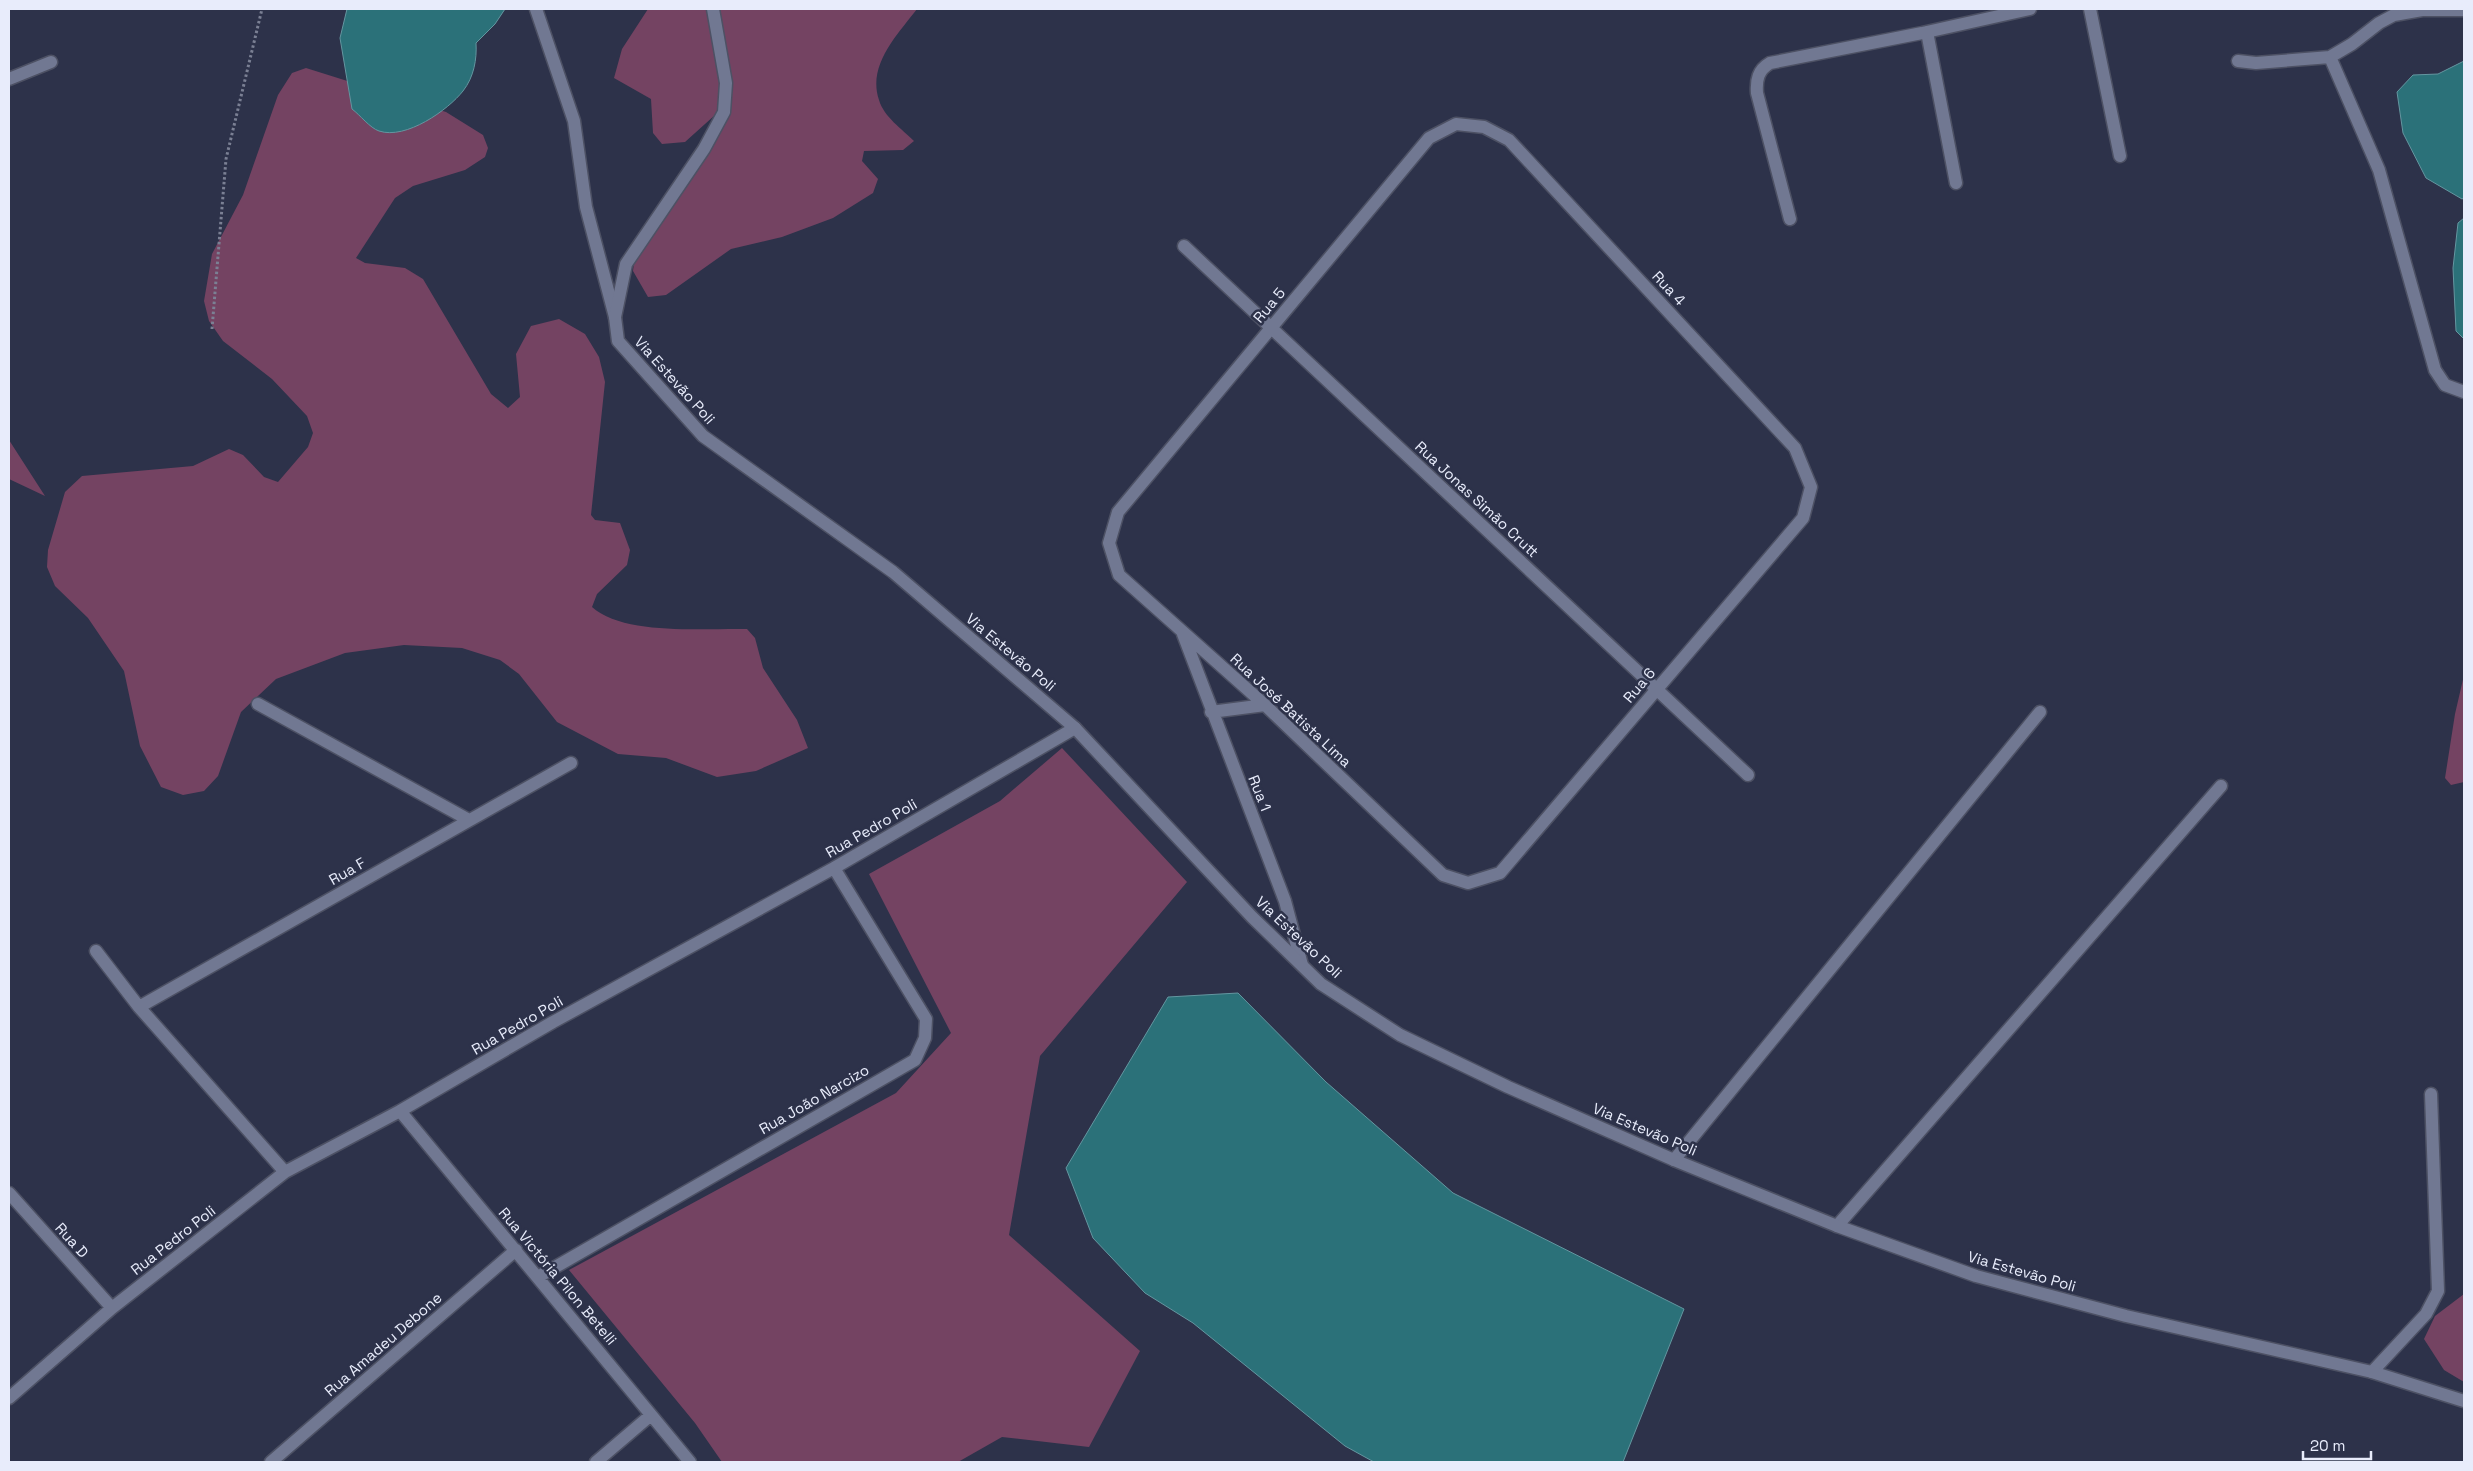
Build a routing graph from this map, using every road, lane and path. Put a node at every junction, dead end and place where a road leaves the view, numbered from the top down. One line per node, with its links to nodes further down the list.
1 (262, 9): 20 (path)
2 (536, 9): 19 (street)
3 (713, 9): 19 (street, Via Estevão Poli)
4 (2030, 9): 9 (street)
5 (2090, 9): 15 (street)
6 (2405, 10): 7 (street); 8 (street)
7 (2464, 10)
8 (2384, 14): 10 (street)
9 (1927, 32): 16 (street); 17 (street)
10 (2330, 57): 12 (street); 22 (street)
11 (51, 62): 13 (street)
12 (2238, 62)
13 (9, 79)
14 (1484, 127): 21 (street, Rua 5); 23 (street, Rua 4)
15 (2120, 156)
16 (1956, 182)
17 (1790, 219)
18 (1184, 246): 21 (street, Rua Jonas Simão Crutt)
19 (615, 317): 31 (street, Via Estevão Poli)
20 (212, 329)
21 (1271, 329): 24 (street, Rua 5); 26 (street, Rua Jonas Simão Crutt)
22 (2464, 392)
23 (1810, 486): 26 (street, Rua 6)
24 (1109, 543): 25 (street, Rua José Batista Lima)
25 (1183, 633): 28 (street, Rua José Batista Lima); 29 (street, Rua 1)
26 (1657, 689): 33 (street, Rua Jonas Simão Crutt); 37 (street, Rua 6)
27 (258, 704): 35 (street)
28 (1264, 705): 29 (street); 37 (street, Rua José Batista Lima)
29 (1211, 712): 39 (street, Rua 1)
30 (2040, 712): 43 (street)
31 (1075, 728): 36 (street, Rua Pedro Poli); 39 (street, Via Estevão Poli)
32 (571, 763): 35 (street, Rua F)
33 (1748, 776)
34 (2221, 786): 46 (street)
35 (469, 820): 40 (street, Rua F)
36 (834, 868): 42 (street, Rua Pedro Poli); 48 (street, Rua João Narcizo)
37 (1468, 883)
38 (96, 951): 40 (street)
39 (1302, 965): 43 (street, Via Estevão Poli)
40 (139, 1008): 44 (street)
41 (2431, 1094): 50 (street)
42 (400, 1112): 44 (street, Rua Pedro Poli); 47 (street, Rua Victória Pilon Betelli)
43 (1674, 1160): 46 (street, Via Estevão Poli)
44 (285, 1172): 49 (street, Rua Pedro Poli)
45 (9, 1193): 49 (street, Rua D)
46 (1837, 1226): 50 (street, Via Estevão Poli)
47 (516, 1250): 48 (street, Rua Victória Pilon Betelli); 54 (street, Rua Amadeu Debone)
48 (538, 1277): 53 (street, Rua Victória Pilon Betelli)
49 (112, 1308): 51 (street, Rua Pedro Poli)
50 (2372, 1372): 52 (street, Via Estevão Poli)
51 (9, 1398)
52 (2464, 1401)
53 (651, 1415): 55 (street); 56 (street, Rua Victória Pilon Betelli)
54 (271, 1462)
55 (596, 1462)
56 (690, 1462)

